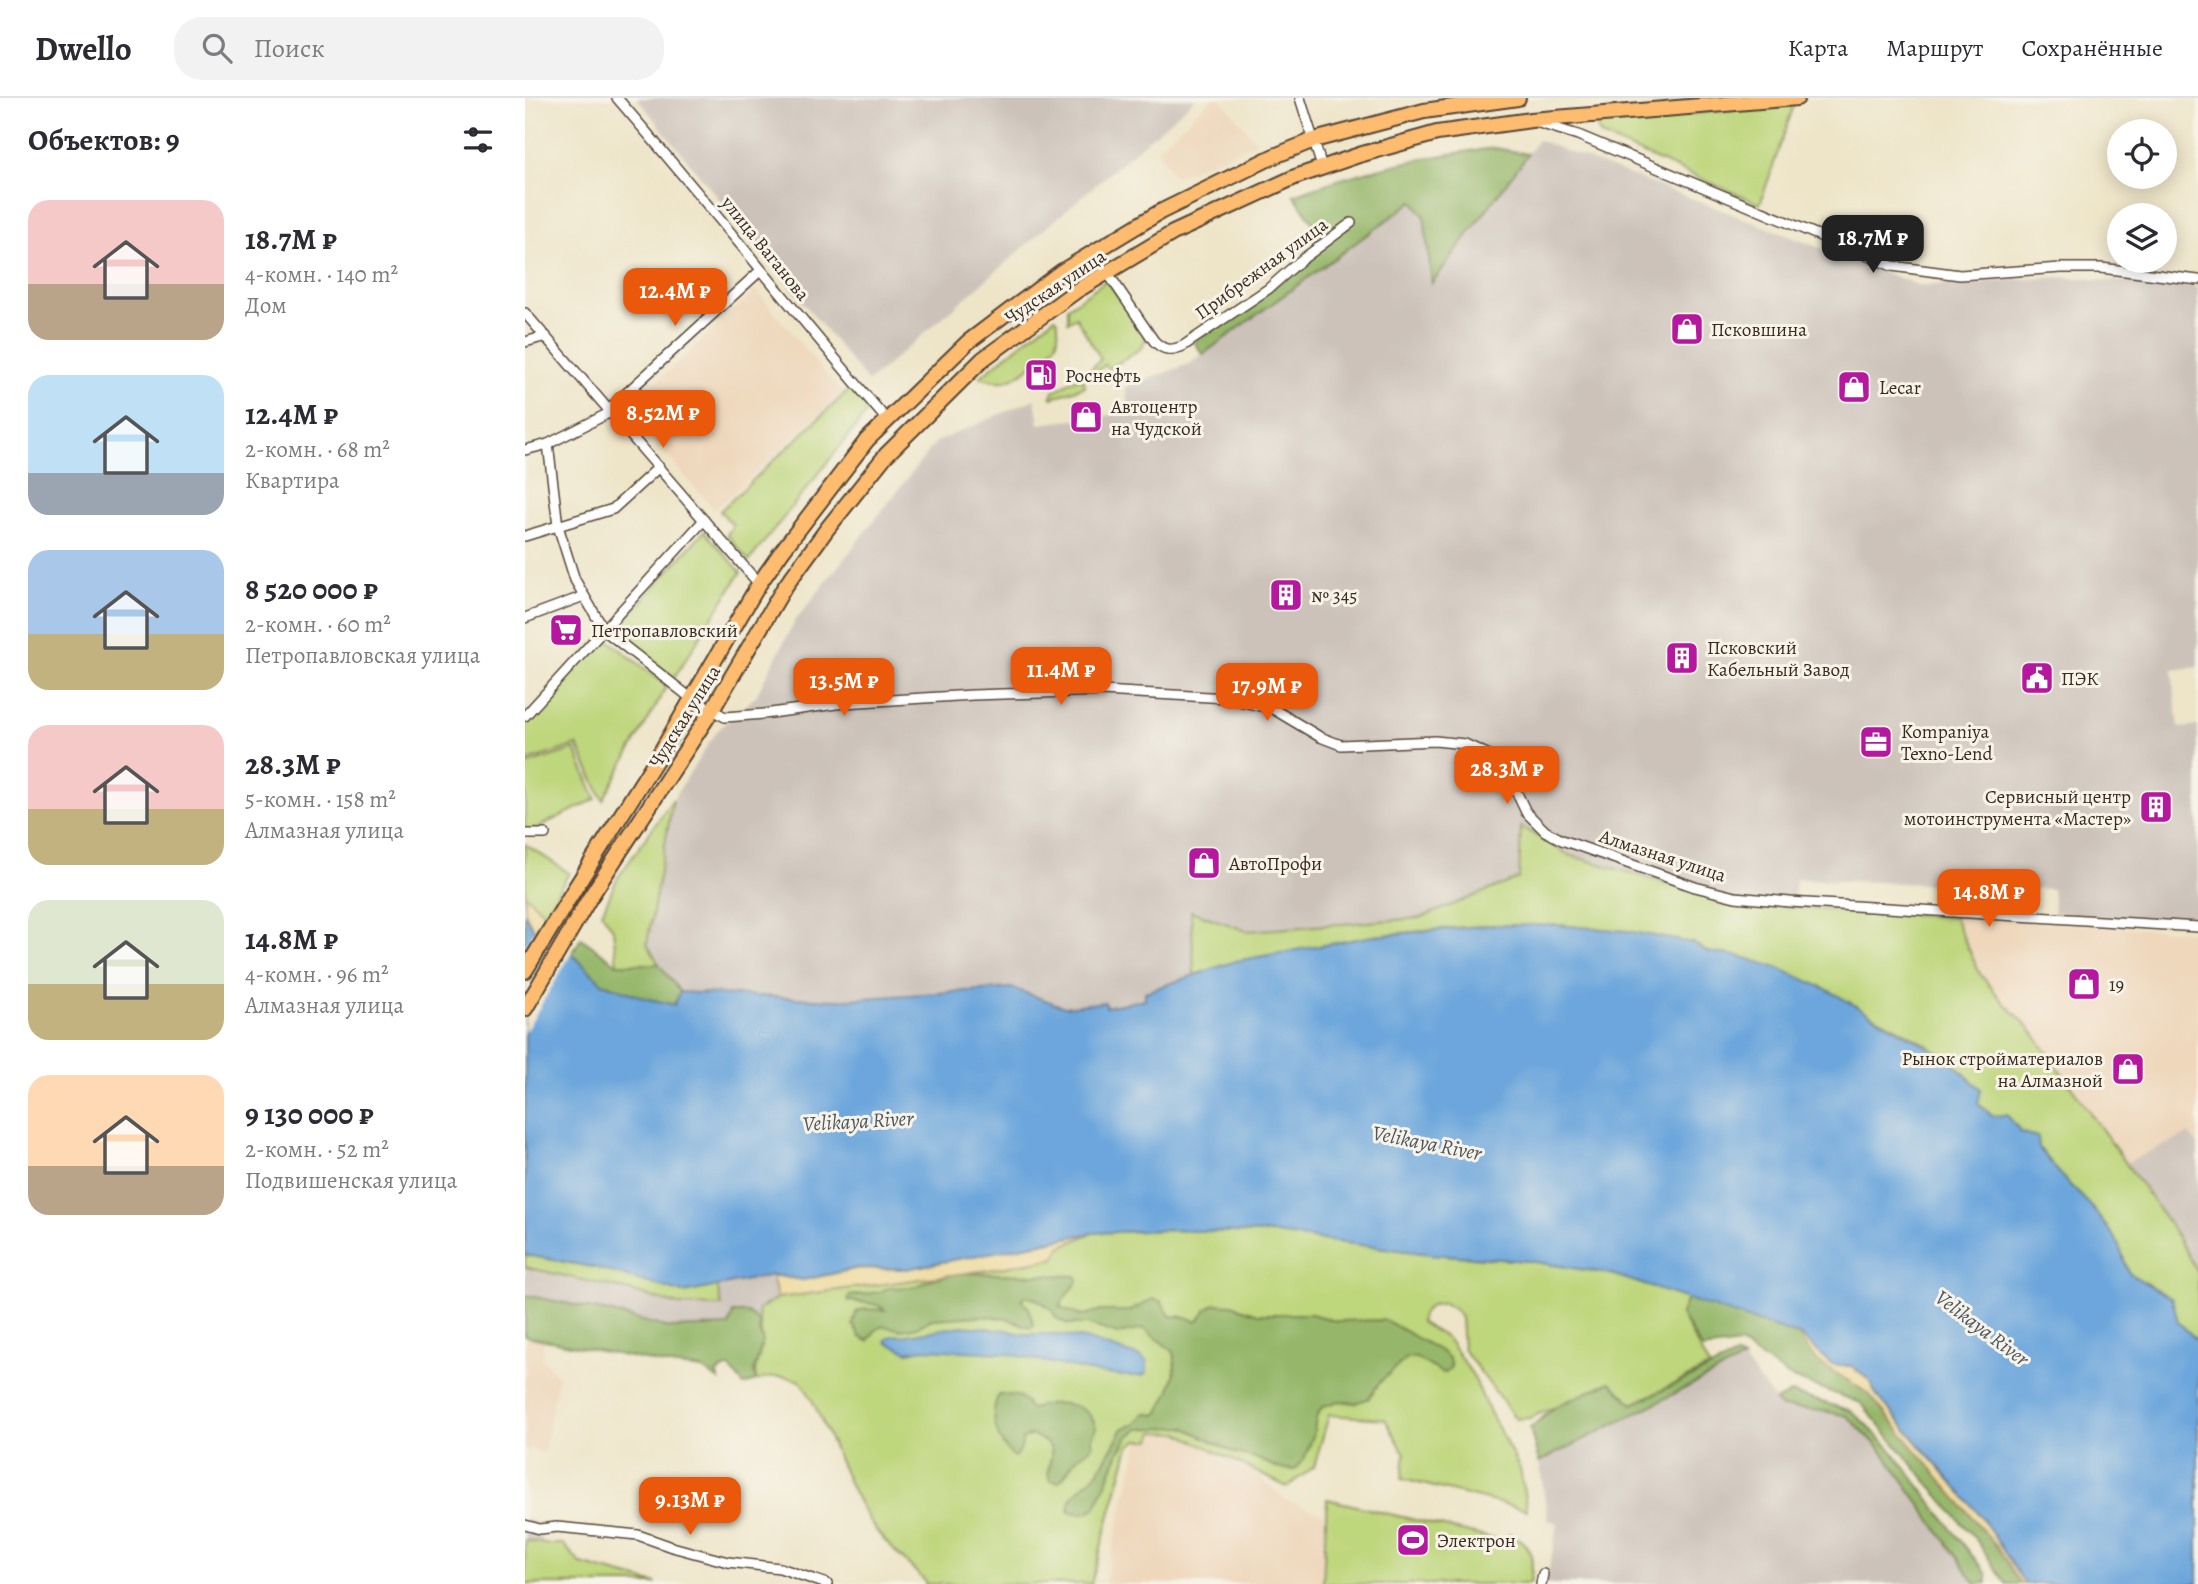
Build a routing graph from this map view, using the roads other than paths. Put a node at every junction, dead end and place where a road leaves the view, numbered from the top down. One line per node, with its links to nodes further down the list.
1 (617, 98): 11 (street, улица Ваганова)
2 (1300, 98): 8 (street)
3 (1518, 98): 6 (highway, Чудская улица)
4 (1797, 98): 5 (highway, Чудская улица)
5 (1765, 99): 7 (highway, Чудская улица)
6 (1443, 103): 8 (highway, Чудская улица)
7 (1531, 120): 9 (highway, Чудская улица); 13 (street)
8 (1314, 140): 9 (street); 18 (highway, Чудская улица)
9 (1322, 167): 12 (highway, Чудская улица)
10 (1351, 223): 12 (street, Прибрежная улица)
11 (761, 270): 17 (street); 18 (street, улица Ваганова)
12 (1107, 272): 23 (highway, Чудская улица)
13 (2198, 280)
14 (525, 313): 15 (street)
15 (546, 336): 16 (street); 17 (street)
16 (525, 342)
17 (610, 410): 19 (street); 21 (street)
18 (887, 420): 22 (highway, Чудская улица)
19 (548, 444): 20 (street); 26 (street)
20 (525, 450)
21 (659, 467): 25 (street); 26 (street)
22 (844, 469): 23 (highway); 24 (highway, Чудская улица)
23 (863, 484): 27 (highway, Чудская улица)
24 (809, 514): 27 (highway); 29 (highway, Чудская улица)
25 (704, 520): 29 (street); 32 (street)
26 (558, 526): 28 (street); 30 (street)
27 (827, 529): 34 (highway, Чудская улица)
28 (525, 536)
29 (759, 583): 33 (highway, Чудская улица)
30 (584, 596): 31 (street); 32 (street)
31 (525, 618)
32 (604, 630): 33 (street, Алмазная улица); 35 (street)
33 (692, 699): 34 (street, Алмазная улица); 39 (highway, Чудская улица)
34 (712, 710): 38 (street, Алмазная улица); 40 (highway, Чудская улица)
35 (525, 716)
36 (525, 834): 37 (street)
37 (545, 834)
38 (2198, 927)
39 (525, 971)
40 (525, 1009)
41 (525, 1525): 42 (street)
42 (827, 1584)

